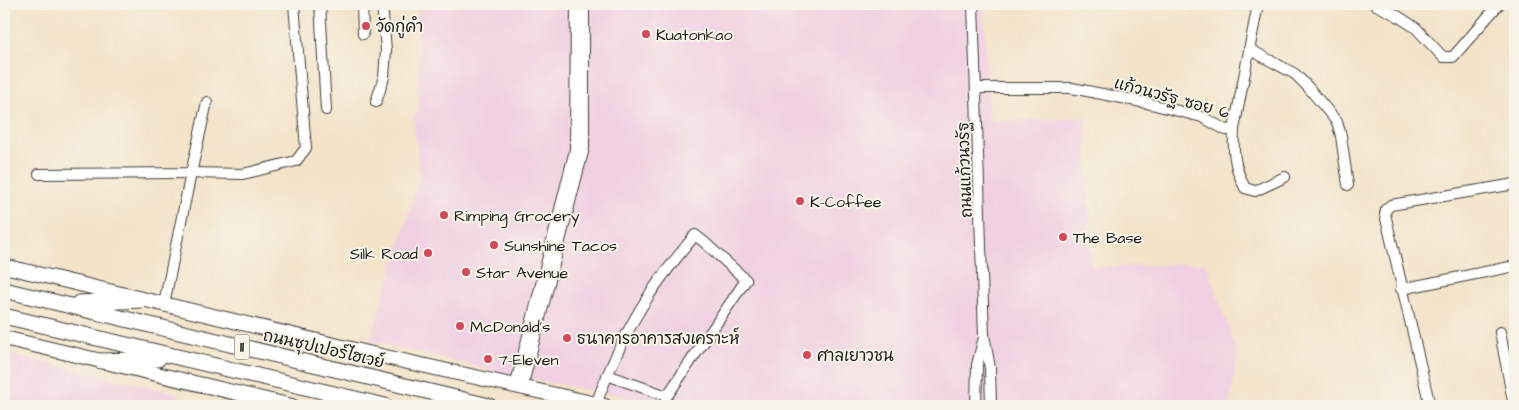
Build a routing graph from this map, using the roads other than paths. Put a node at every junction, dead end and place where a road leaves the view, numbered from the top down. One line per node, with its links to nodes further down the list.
1 (294, 4): 19 (street)
2 (320, 4): 16 (street)
3 (362, 4): 11 (street)
4 (382, 4): 15 (street)
5 (576, 4): 17 (street)
6 (584, 4): 17 (street)
7 (974, 4): 13 (street, ถนนแก้วนวรัฐ)
8 (1258, 4): 12 (street, แก้วนวรัฐ ซอย 6)
9 (1374, 4): 10 (street)
10 (1499, 4)
11 (363, 34)
12 (1249, 49): 18 (street, แก้วนวรัฐ ซอย 6); 23 (street)
13 (976, 88): 18 (street, แก้วนวรัฐ ซอย 6); 33 (street, ถนนแก้วนวรัฐ)
14 (208, 102): 19 (street)
15 (376, 102)
16 (326, 110)
17 (580, 124): 38 (street)
18 (1234, 129): 21 (street)
19 (191, 173): 20 (street); 30 (street)
20 (39, 174)
21 (1285, 177)
22 (1515, 184): 26 (street)
23 (1348, 185)
24 (4, 266): 28 (main road)
25 (1515, 266): 26 (street)
26 (1401, 289): 45 (street)
27 (4, 290): 29 (highway, ถนนซุปเปอร์ไฮเวย์ / 11)
28 (142, 300): 29 (highway); 30 (main road)
29 (62, 304): 42 (highway, ถนนซุปเปอร์ไฮเวย์ / 11)
30 (164, 304): 38 (main road)
31 (4, 316): 35 (highway, 11)
32 (1500, 332): 46 (street)
33 (984, 335): 43 (street, ถนนแก้วนวรัฐ); 44 (street, ถนนแก้วนวรัฐ)
34 (4, 338): 36 (main road)
35 (179, 359): 36 (highway); 41 (highway, 11)
36 (101, 361): 40 (main road)
37 (607, 375): 37 (street); 39 (street)
38 (518, 388): 39 (main road)
39 (600, 405)
40 (292, 406)
41 (385, 406)
42 (490, 406)
43 (976, 406)
44 (991, 406)
45 (1430, 406)
46 (1514, 406)

